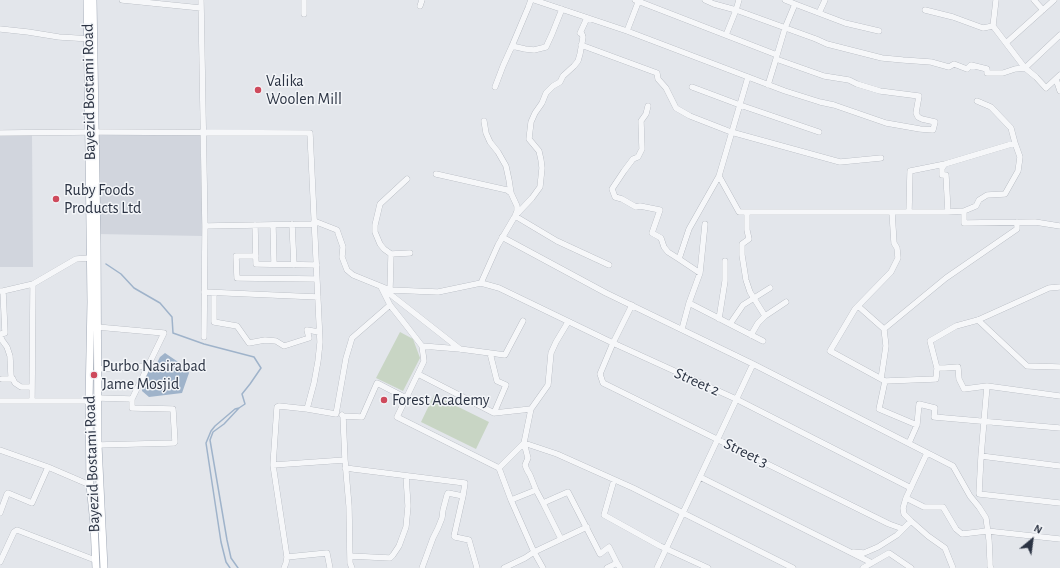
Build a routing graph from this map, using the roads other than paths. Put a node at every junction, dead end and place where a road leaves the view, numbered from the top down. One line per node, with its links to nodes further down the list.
1 (87, 0): 32 (main road, Bayezid Bostami Road)
2 (93, 0): 32 (main road, Bayezid Bostami Road)
3 (122, 0): 17 (street)
4 (201, 0): 17 (street)
5 (304, 0): 23 (street)
6 (531, 0): 35 (street)
7 (534, 0): 18 (street)
8 (638, 0): 29 (street); 30 (street)
9 (704, 0): 19 (street)
10 (739, 0): 19 (street)
11 (785, 0): 16 (street)
12 (824, 0): 22 (street)
13 (996, 0): 25 (street)
14 (1034, 0): 21 (street)
15 (1054, 0): 21 (street)
16 (795, 4): 22 (street); 26 (street)
17 (201, 8): 50 (street)
18 (562, 9): 24 (street); 35 (street)
19 (736, 10): 26 (street); 30 (street)
20 (925, 10): 25 (street)
21 (1044, 10): 33 (street)
22 (819, 13): 28 (street)
23 (304, 14)
24 (587, 18): 29 (street); 34 (street)
25 (993, 26): 33 (street)
26 (785, 28): 36 (street); 37 (street)
27 (0, 29): 32 (street)
28 (879, 31)
29 (627, 32): 38 (street)
30 (726, 35): 36 (street)
31 (1060, 35): 37 (street)
32 (91, 39): 49 (main road, Bayezid Bostami Road)
33 (1006, 43): 37 (street)
34 (581, 45): 51 (street); 65 (street)
35 (512, 46): 41 (street)
36 (777, 57): 40 (street); 40 (street)
37 (1025, 68): 39 (street)
38 (748, 77): 40 (street); 45 (street)
39 (1058, 77): 43 (street)
40 (768, 85)
41 (495, 87)
42 (692, 87): 45 (street)
43 (1060, 91)
44 (977, 101): 53 (street)
45 (740, 105): 51 (street); 52 (street)
46 (648, 106): 79 (street)
47 (484, 121): 59 (street)
48 (0, 132): 49 (street)
49 (92, 132): 50 (street); 78 (main road, Bayezid Bostami Road); 108 (main road, Bayezid Bostami Road)
50 (204, 132): 66 (street); 72 (street)
51 (731, 132): 54 (street); 57 (street)
52 (819, 132)
53 (1015, 143): 55 (street); 60 (street)
54 (881, 158)
55 (945, 164): 63 (street); 64 (street)
56 (436, 174): 59 (street)
57 (719, 176): 61 (street); 79 (street)
58 (407, 179): 75 (street)
59 (511, 193): 65 (street)
60 (964, 211): 64 (street); 67 (street)
61 (747, 212): 62 (street); 96 (street)
62 (892, 212): 63 (street); 101 (street)
63 (909, 212): 64 (street)
64 (948, 212)
65 (515, 216): 74 (street); 84 (street)
66 (314, 222): 68 (street); 83 (street); 91 (street)
67 (1017, 222): 73 (street); 110 (street)
68 (292, 224): 71 (street); 82 (street)
69 (705, 224): 85 (street)
70 (255, 225): 71 (street); 72 (street); 77 (street)
71 (273, 225): 81 (street)
72 (205, 226): 93 (street)
73 (1060, 226)
74 (502, 237): 87 (street); 99 (street)
75 (391, 254): 76 (street); 91 (street)
76 (410, 254)
77 (256, 256): 81 (street); 86 (street)
78 (90, 258): 88 (street); 138 (main road, Bayezid Bostami Road)
79 (679, 259): 85 (street)
80 (725, 261): 103 (street)
81 (274, 264): 82 (street)
82 (294, 265): 83 (street)
83 (317, 265): 86 (street)
84 (609, 265)
85 (700, 273): 98 (street)
86 (317, 279): 95 (street)
87 (481, 283): 91 (street); 106 (street, Street 2)
88 (33, 284): 92 (street); 130 (street)
89 (1060, 287): 104 (street)
90 (770, 288): 96 (street)
91 (390, 290)
92 (2, 291): 112 (street)
93 (204, 292): 94 (street); 114 (street)
94 (214, 293): 95 (street); 111 (street)
95 (318, 297): 111 (street)
96 (754, 298): 102 (street); 107 (street)
97 (786, 302): 102 (street)
98 (689, 303): 103 (street); 109 (street)
99 (632, 305): 109 (street); 116 (street)
100 (390, 306): 117 (street); 118 (street); 142 (street)
101 (858, 306): 110 (street); 128 (street)
102 (765, 316): 113 (street)
103 (720, 319): 107 (street)
104 (978, 320): 122 (street); 123 (street)
105 (523, 321): 119 (street)
106 (568, 322): 116 (street, Street 2); 140 (street)
107 (730, 324): 113 (street)
108 (97, 327): 121 (street); 124 (main road, Bayezid Bostami Road)
109 (682, 329): 120 (street)
110 (884, 329): 128 (street)
111 (320, 332): 139 (street)
112 (0, 335): 127 (street)
113 (751, 335): 115 (street)
114 (204, 337)
115 (763, 341)
116 (614, 344): 135 (street, Street 2); 147 (street, Street 3)
117 (422, 346): 118 (street); 125 (street)
118 (460, 349): 119 (street)
119 (490, 352): 141 (street)
120 (753, 364): 135 (street); 149 (street)
121 (147, 366): 124 (street); 134 (street)
122 (1060, 367)
123 (936, 368): 128 (street); 129 (street)
124 (98, 369): 132 (main road, Bayezid Bostami Road)
125 (418, 374): 133 (street); 141 (street)
126 (2, 379): 127 (street)
127 (13, 379): 130 (street)
128 (883, 380): 145 (street)
129 (987, 386): 131 (street); 144 (street)
130 (32, 387): 137 (street)
131 (1060, 396)
132 (98, 398): 134 (street); 150 (main road, Bayezid Bostami Road)
133 (406, 398): 143 (street); 159 (street)
134 (132, 399): 150 (street)
135 (736, 399): 147 (street); 164 (street, Street 2)
136 (0, 401): 137 (street)
137 (32, 401): 138 (street)
138 (89, 401): 163 (main road, Bayezid Bostami Road)
139 (307, 409): 142 (street); 155 (street)
140 (530, 409): 141 (street); 148 (street)
141 (494, 413)
142 (336, 414): 143 (street)
143 (343, 416): 154 (street)
144 (984, 422): 145 (street); 146 (street); 153 (street)
145 (917, 425): 149 (street)
146 (1060, 428)
147 (718, 439): 161 (street); 177 (street, Street 3)
148 (524, 443): 159 (street); 162 (street); 165 (street)
149 (909, 443): 152 (street)
150 (98, 445): 192 (main road, Bayezid Bostami Road)
151 (0, 450): 157 (street)
152 (928, 453): 164 (street); 172 (street)
153 (981, 456): 156 (street); 166 (street)
154 (345, 460): 155 (street); 158 (street)
155 (273, 465): 185 (street)
156 (1060, 466)
157 (48, 468): 163 (street); 173 (street)
158 (345, 468): 160 (street); 184 (street)
159 (499, 468): 169 (street)
160 (406, 476): 167 (street); 184 (street)
161 (700, 477): 174 (street); 183 (street)
162 (614, 480): 174 (street); 181 (street)
163 (90, 486): 186 (main road, Bayezid Bostami Road)
164 (911, 488): 168 (street)
165 (536, 490): 169 (street); 170 (street)
166 (980, 494): 171 (street); 172 (street)
167 (463, 496): 195 (street); 196 (street)
168 (906, 498): 175 (street); 178 (street)
169 (511, 500): 182 (street)
170 (543, 503): 176 (street); 179 (street)
171 (1060, 503)
172 (980, 507): 178 (street)
173 (0, 513)
174 (683, 513): 181 (street); 202 (street)
175 (910, 521): 177 (street); 205 (street)
176 (587, 527): 179 (street); 189 (street)
177 (903, 529): 183 (street)
178 (987, 532): 180 (street); 206 (street)
179 (561, 539): 182 (street)
180 (1060, 539)
181 (666, 548): 200 (street); 201 (street)
182 (534, 552): 197 (street); 198 (street)
183 (851, 552): 188 (street)
184 (350, 556): 194 (street)
185 (287, 557): 190 (street); 193 (street)
186 (95, 560): 187 (street); 191 (main road, Bayezid Bostami Road)
187 (0, 562)
188 (872, 563): 203 (street); 204 (street)
189 (619, 565): 199 (street)
190 (285, 567)
191 (96, 568)
192 (104, 568)
193 (330, 568)
194 (352, 568)
195 (422, 568)
196 (477, 568)
197 (504, 568)
198 (543, 568)
199 (607, 568)
200 (657, 568)
201 (708, 568)
202 (793, 568)
203 (863, 568)
204 (911, 568)
205 (953, 568)
206 (991, 568)

